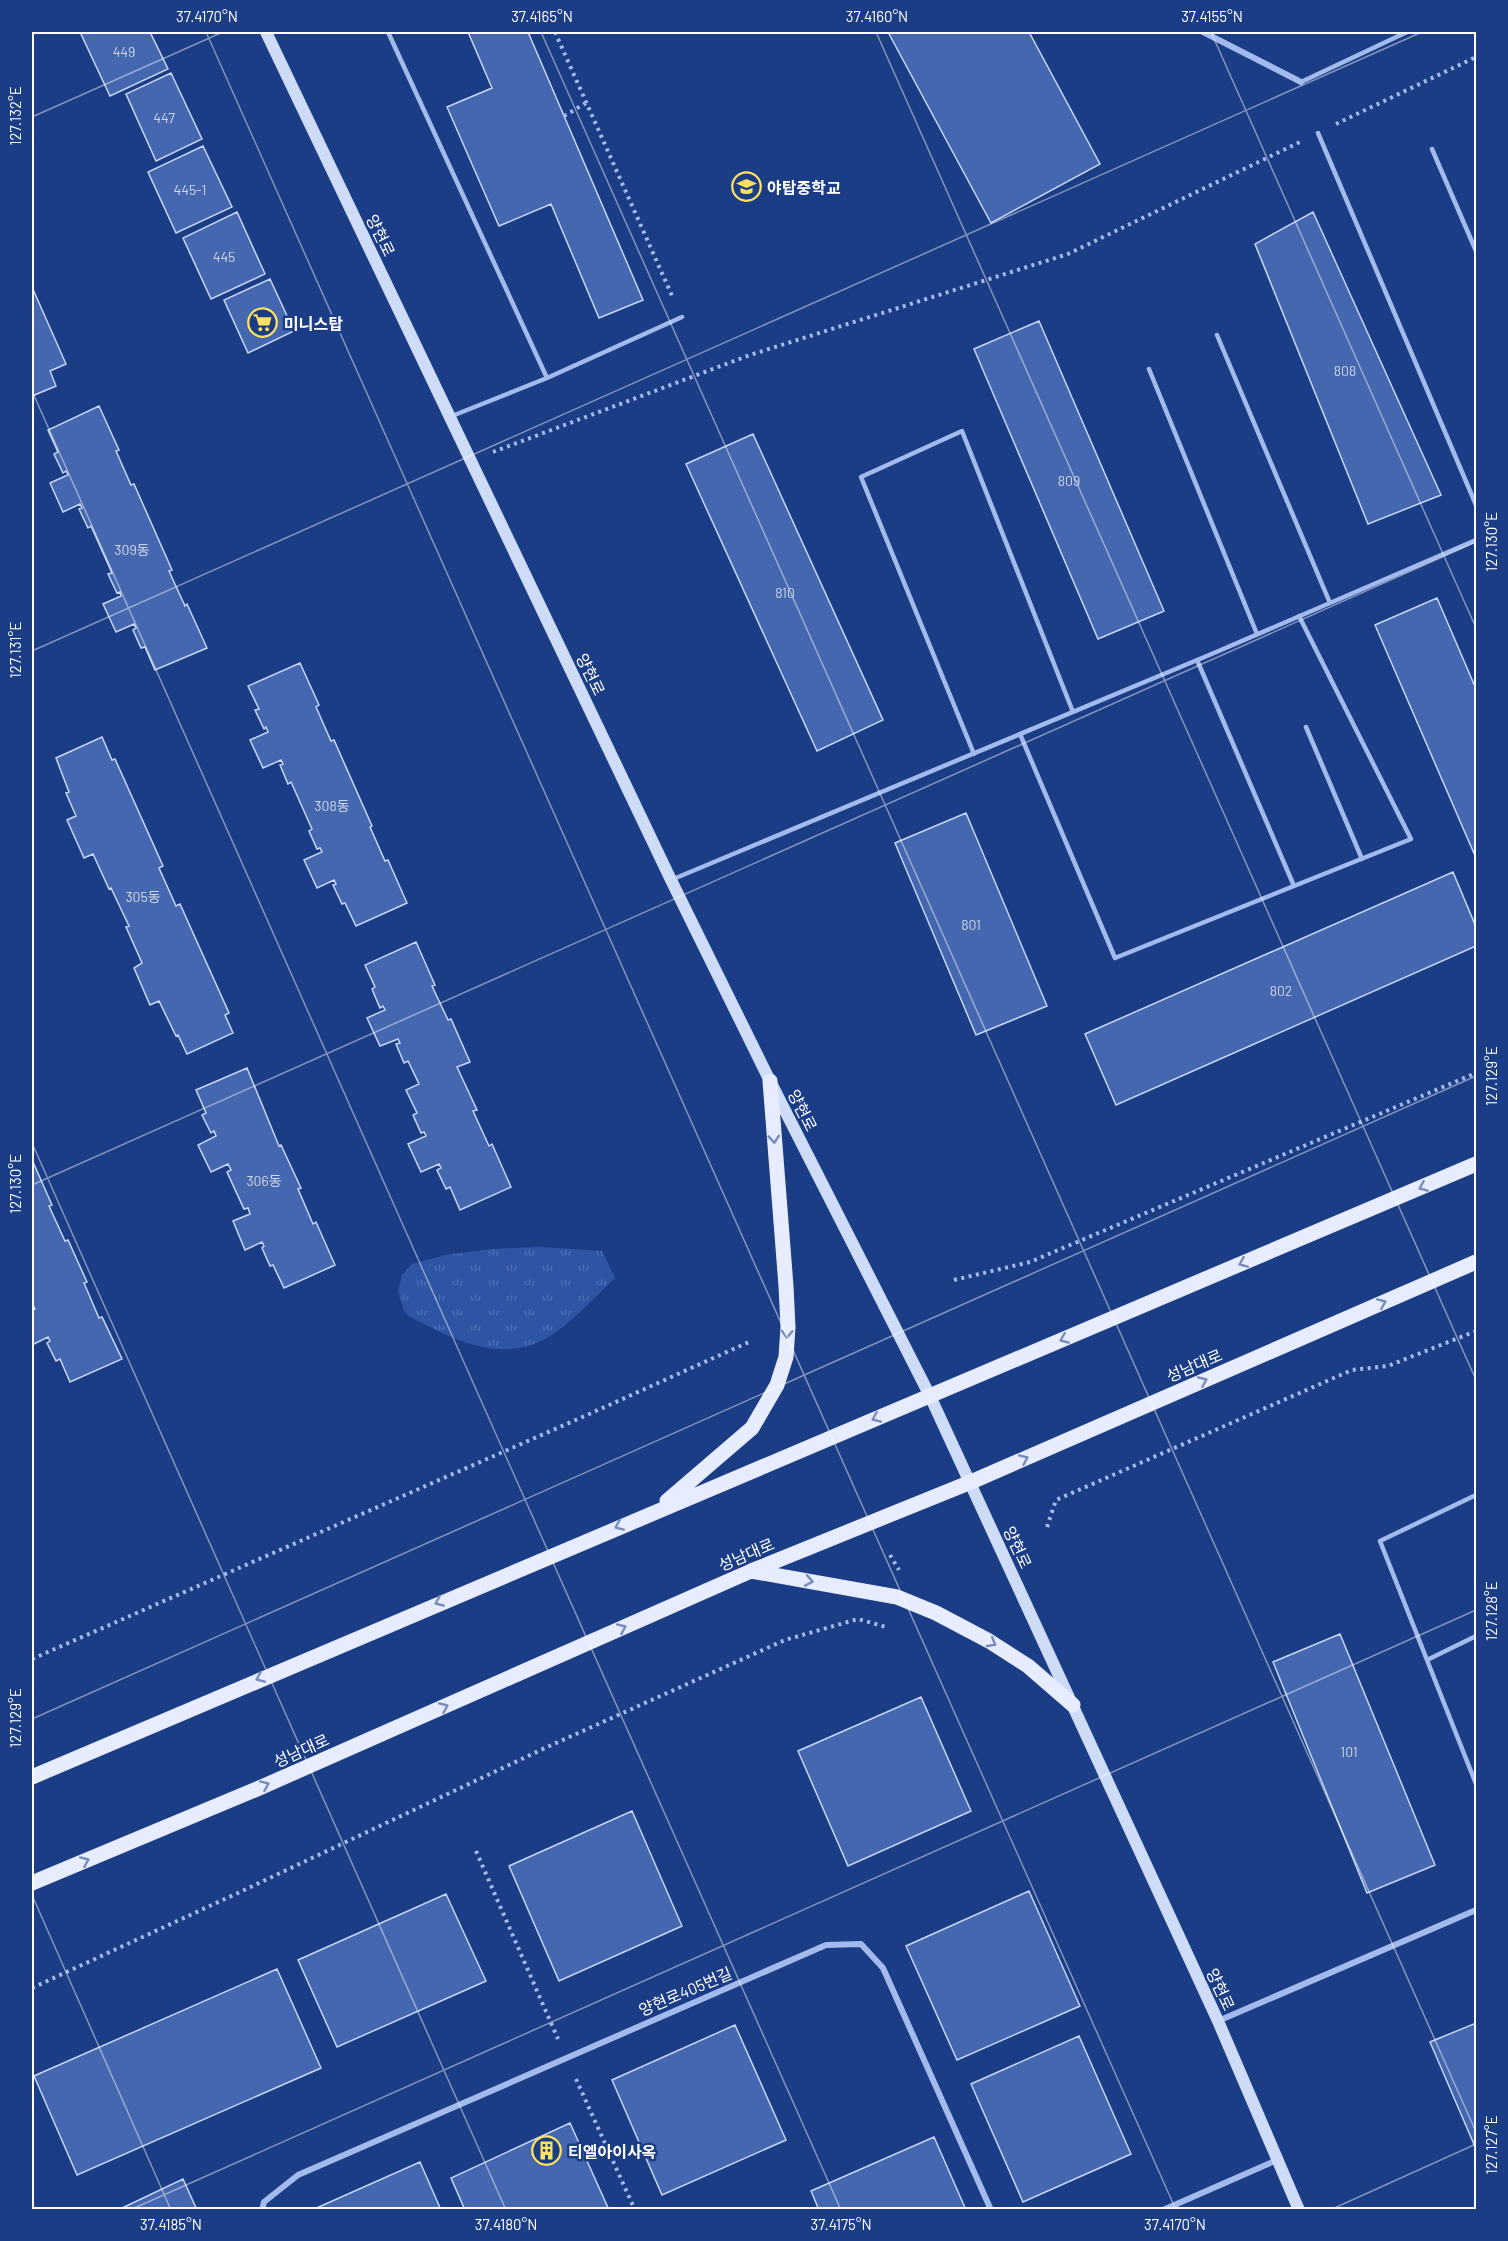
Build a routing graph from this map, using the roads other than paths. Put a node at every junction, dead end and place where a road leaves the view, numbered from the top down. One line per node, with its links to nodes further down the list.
1 (266, 32): 13 (main road, 양현로)
2 (388, 32): 12 (lane)
3 (1203, 32): 5 (street)
4 (1407, 32): 5 (lane)
5 (1301, 82)
6 (1318, 133): 14 (lane)
7 (1432, 148): 8 (lane)
8 (1476, 251)
9 (682, 317): 12 (lane)
10 (1217, 335): 16 (lane)
11 (1149, 369): 18 (lane)
12 (547, 378): 13 (lane)
13 (450, 417): 25 (main road, 양현로)
14 (1476, 505)
15 (1476, 540): 16 (lane)
16 (1330, 603): 17 (lane)
17 (1299, 616): 18 (lane); 24 (lane)
18 (1257, 634): 19 (lane)
19 (1197, 660): 20 (lane); 26 (lane)
20 (1073, 712): 22 (lane); 23 (lane)
21 (1306, 727): 24 (lane)
22 (1020, 734): 23 (lane); 26 (lane)
23 (974, 754): 25 (lane)
24 (1362, 859): 26 (lane)
25 (671, 880): 27 (main road, 양현로)
26 (1293, 886)
27 (770, 1081): 30 (main road, 양현로); 33 (main road, one-way to 33)
28 (1476, 1164): 30 (main road, one-way to 30)
29 (1476, 1262): 31 (main road, 성남대로, one-way to 29)
30 (930, 1396): 31 (main road, 양현로); 33 (main road, one-way to 33)
31 (971, 1482): 34 (main road, 성남대로); 37 (main road, 양현로)
32 (1476, 1496): 36 (lane)
33 (658, 1510): 38 (main road, one-way to 38)
34 (751, 1571): 37 (main road, one-way to 37); 40 (main road, 성남대로, one-way to 34)
35 (1476, 1636): 36 (lane)
36 (1427, 1660): 39 (lane)
37 (1073, 1705): 42 (main road, 양현로)
38 (32, 1777)
39 (1476, 1784)
40 (32, 1883)
41 (1476, 1910): 42 (street)
42 (1218, 2021): 43 (main road, 양현로)
43 (1277, 2160): 46 (street); 47 (main road, 양현로)
44 (262, 2210): 45 (street, 양현로405번길)
45 (991, 2210)
46 (1163, 2210)
47 (1299, 2210)

